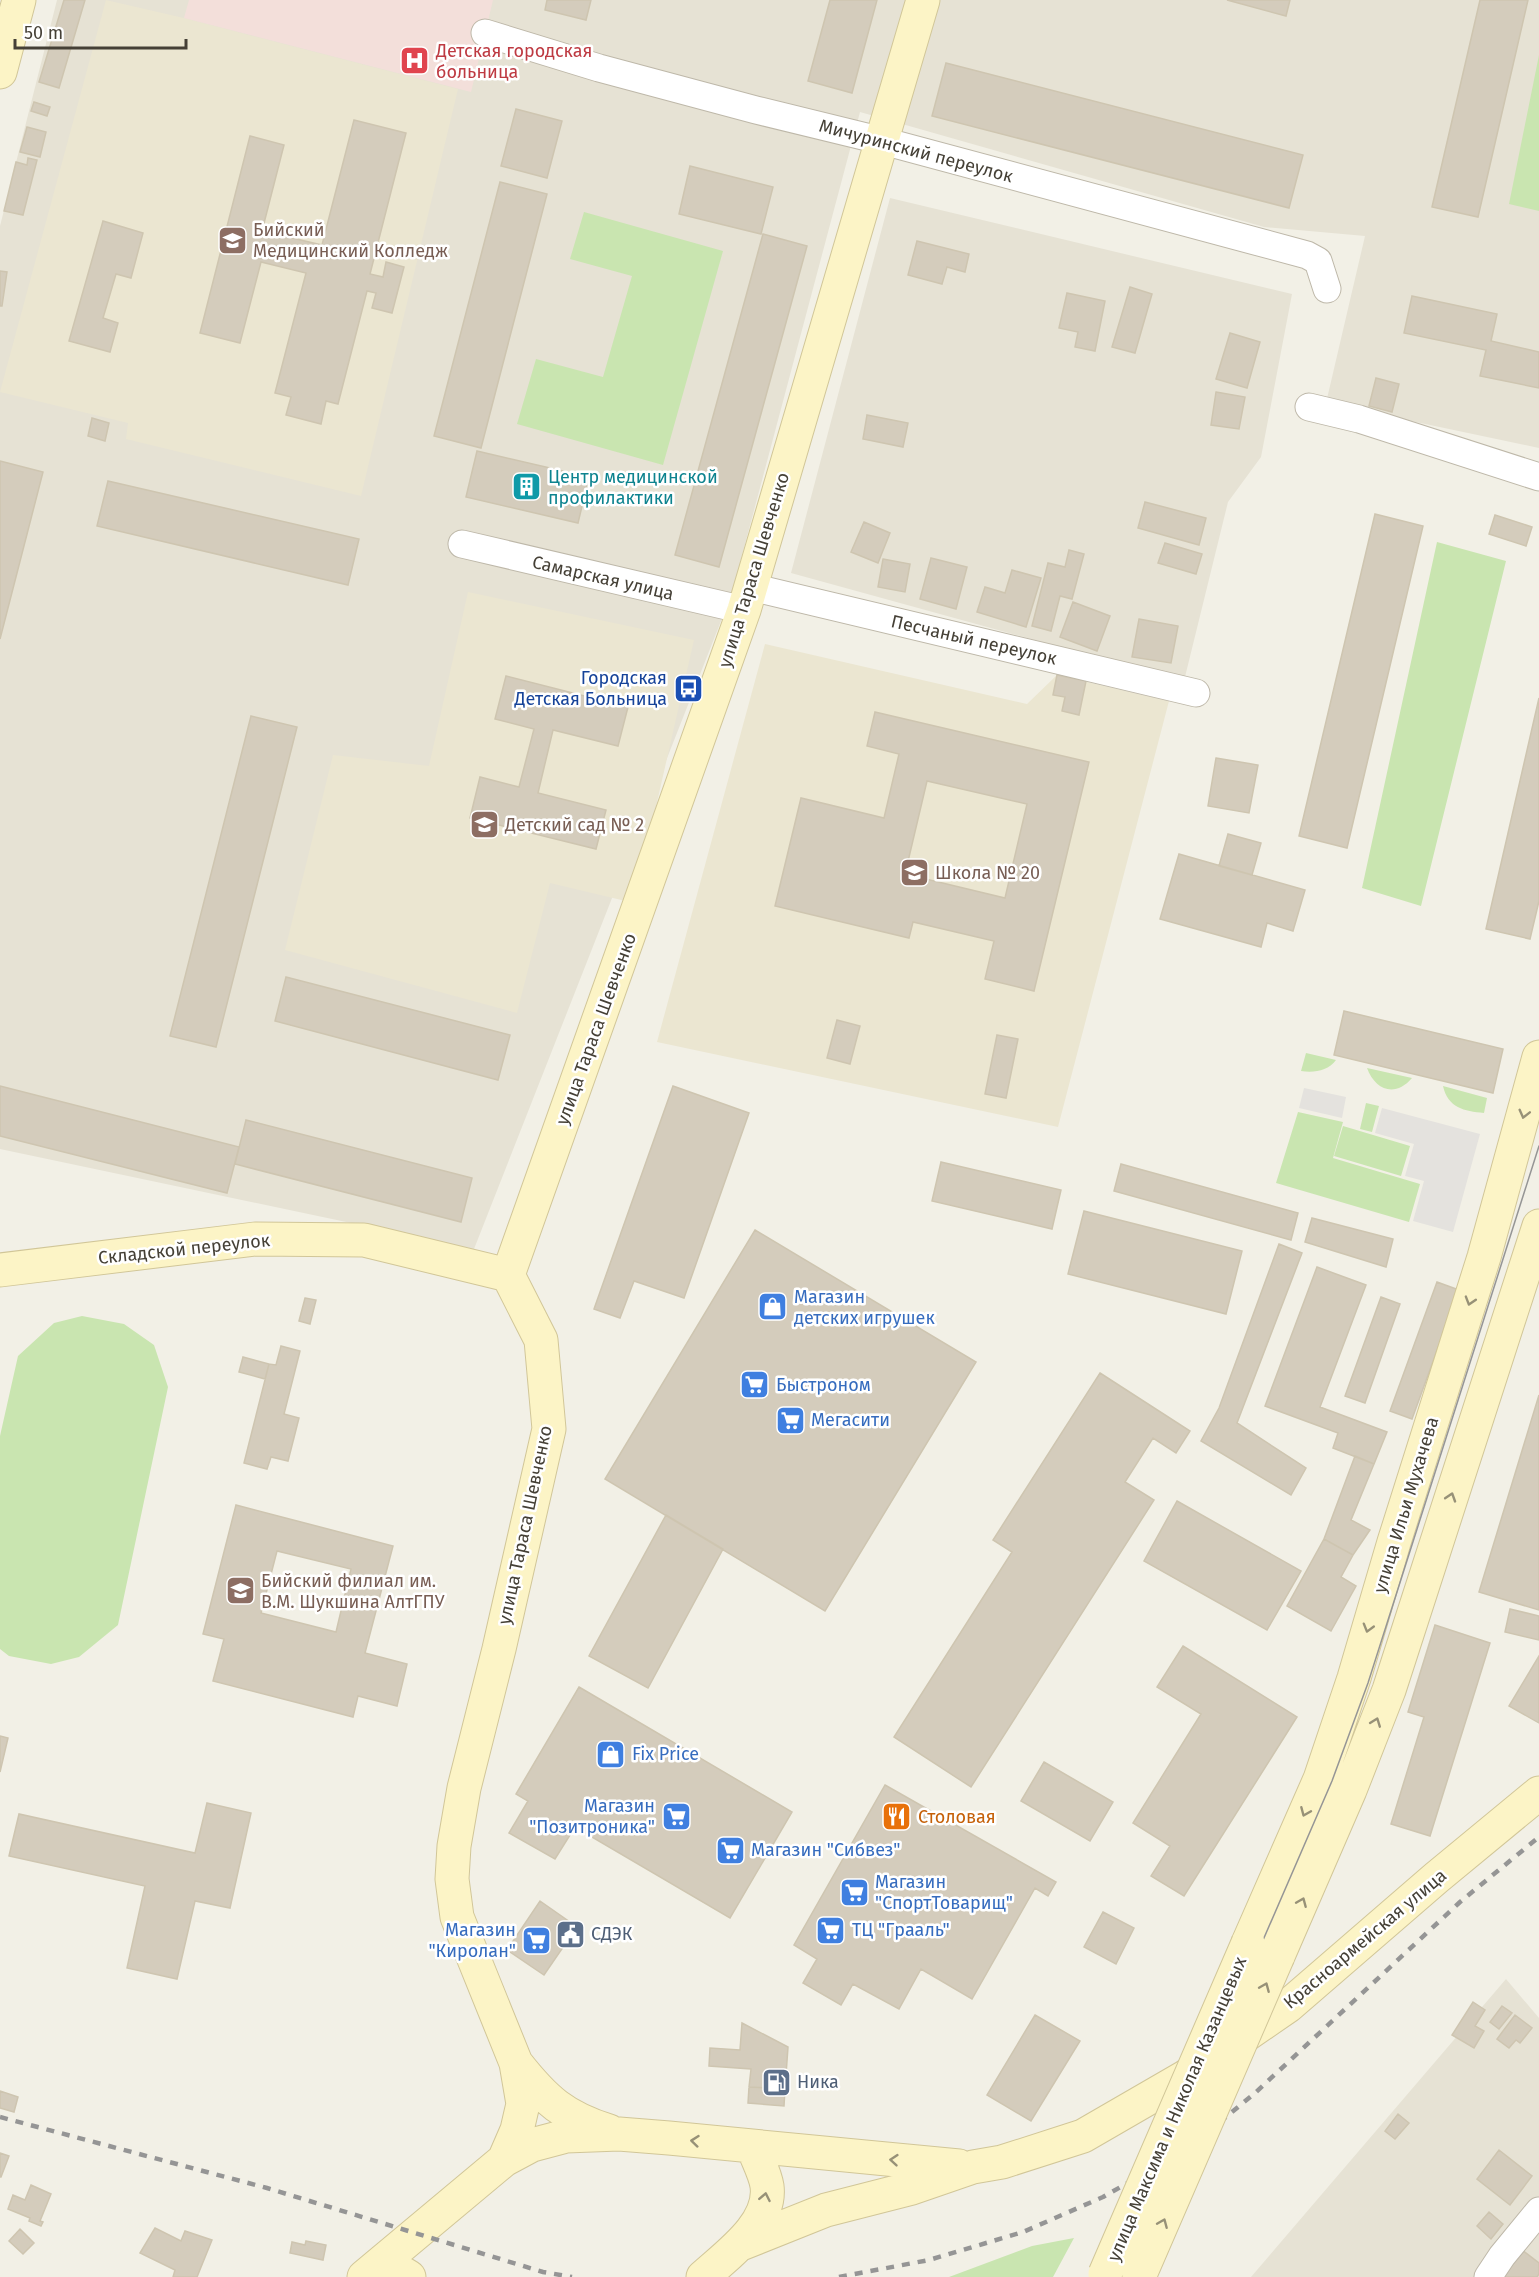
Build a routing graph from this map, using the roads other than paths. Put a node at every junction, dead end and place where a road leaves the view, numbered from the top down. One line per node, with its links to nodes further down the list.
1 (19, 0): 4 (main road)
2 (922, 0): 5 (main road, улица Тараса Шевченко)
3 (485, 33): 5 (street, Мичуринский переулок)
4 (0, 72)
5 (883, 141): 6 (street, Мичуринский переулок); 10 (main road, улица Тараса Шевченко)
6 (1327, 289)
7 (1309, 407): 8 (street)
8 (1539, 477)
9 (462, 544): 10 (street, Самарская улица)
10 (748, 598): 11 (street, Песчаный переулок); 15 (main road, улица Тараса Шевченко)
11 (1196, 693)
12 (1539, 1057): 16 (main road, улица Ильи Мухачева, one-way to 16)
13 (1539, 1226): 17 (main road, one-way to 13)
14 (0, 1270): 15 (main road, Складской переулок)
15 (508, 1275): 20 (main road, улица Тараса Шевченко)
16 (1399, 1528): 17 (main road); 19 (main road, улица Ильи Мухачева, one-way to 19)
17 (1438, 1537): 30 (main road, улица Максима и Николая Казанцевых, one-way to 17, bridge)
18 (1539, 1793): 24 (main road, Красноармейская улица)
19 (1248, 1943): 28 (main road, улица Максима и Николая Казанцевых, bridge)
20 (516, 2063): 21 (main road, улица Тараса Шевченко); 23 (main road, улица Тараса Шевченко)
21 (619, 2134): 22 (main road, one-way to 21); 23 (main road)
22 (753, 2146): 24 (main road, one-way to 22); 26 (main road, one-way to 22)
23 (504, 2160): 27 (main road)
24 (973, 2167): 26 (main road)
25 (1539, 2211): 31 (street)
26 (741, 2244): 29 (main road)
27 (385, 2272)
28 (1105, 2275)
29 (702, 2277)
30 (1139, 2277)
31 (1488, 2277)

